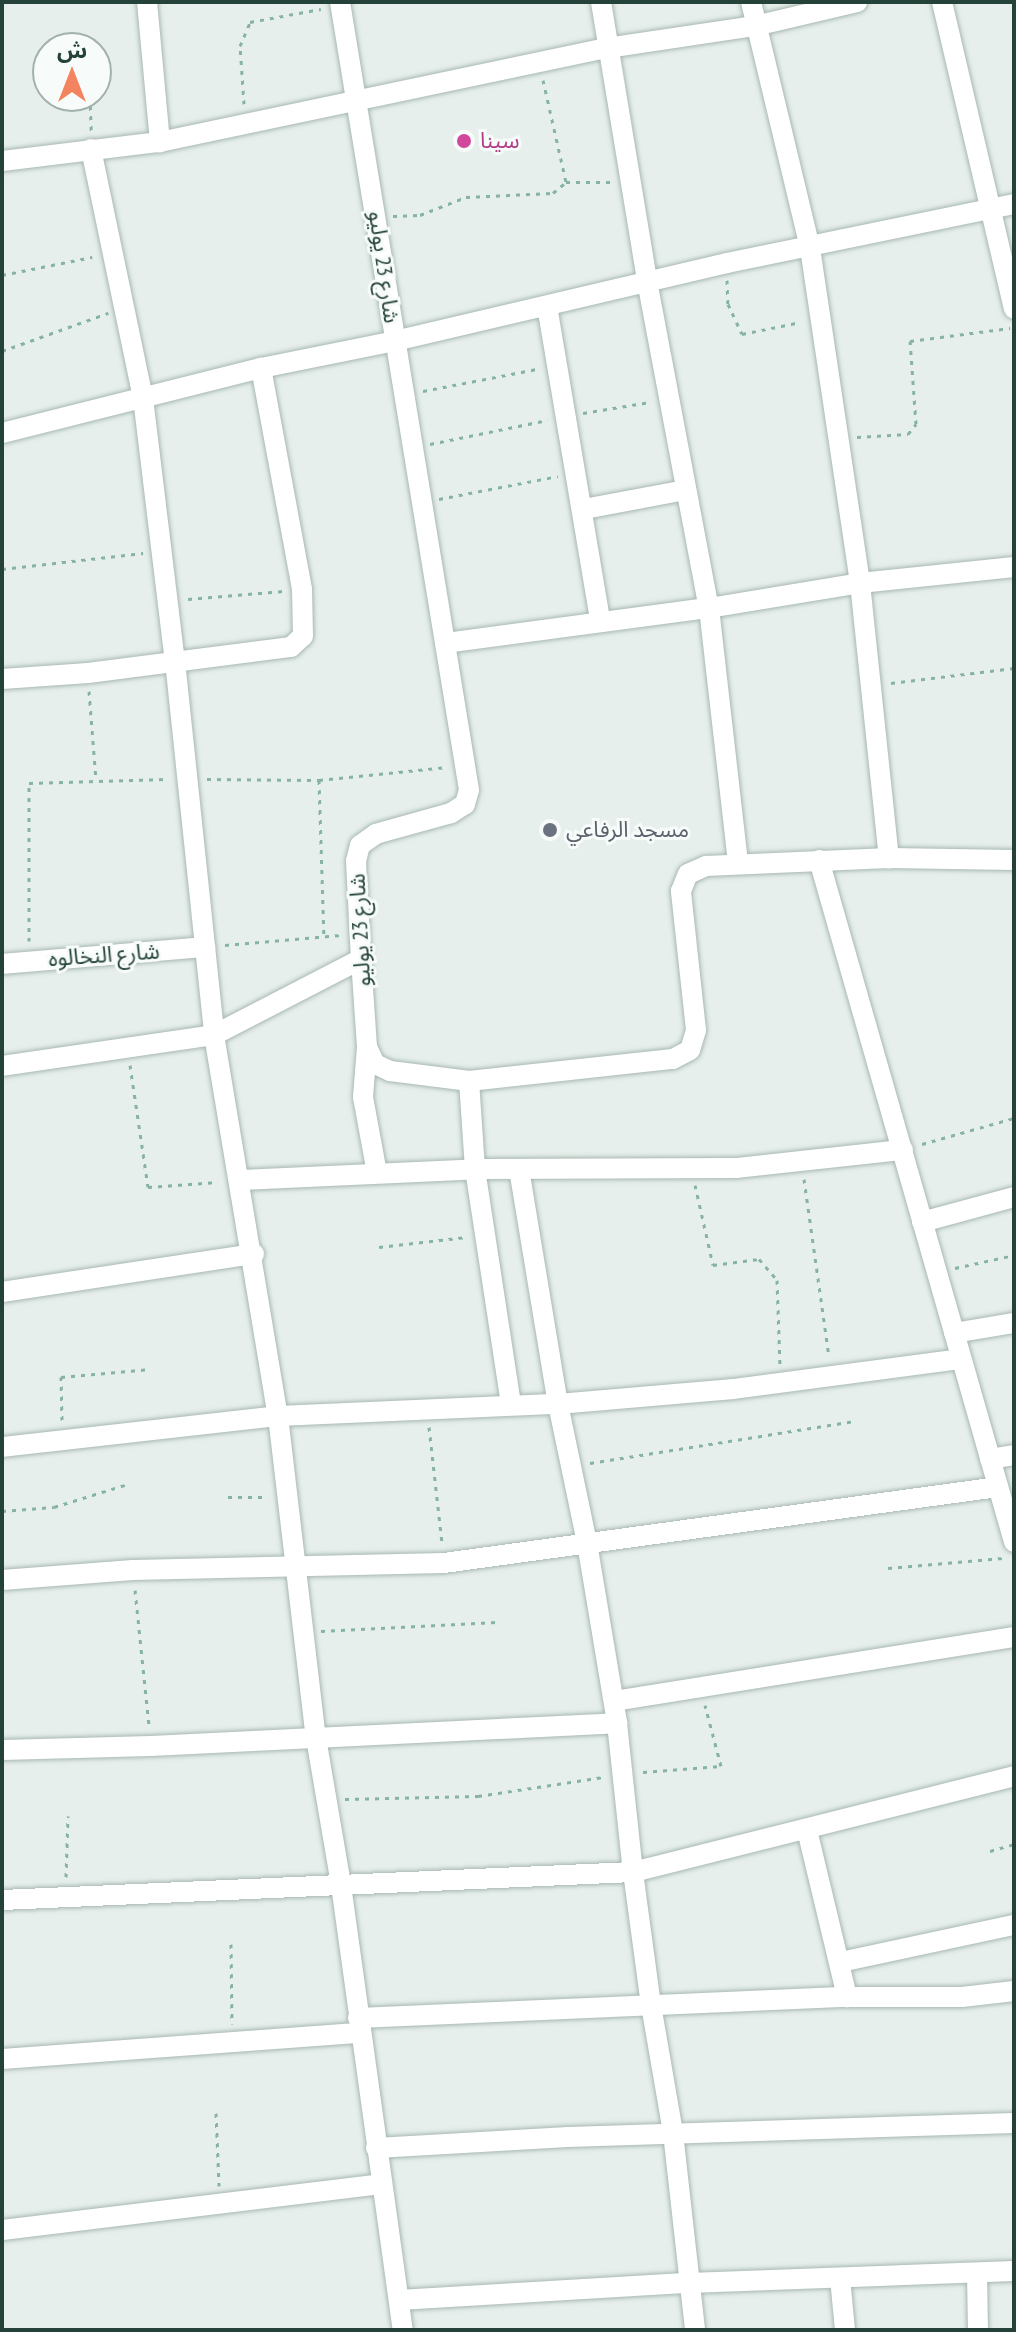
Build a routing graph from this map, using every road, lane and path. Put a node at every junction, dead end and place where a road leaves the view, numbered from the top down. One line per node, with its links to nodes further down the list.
1 (147, 2): 13 (street)
2 (601, 2): 8 (street)
3 (751, 2): 7 (street)
4 (857, 2): 7 (street)
5 (942, 2): 19 (street)
6 (340, 4): 10 (street, شارع 23 يوليو); 12 (path)
7 (755, 26): 8 (street); 21 (street)
8 (607, 48): 9 (street); 17 (street)
9 (539, 62): 10 (street); 16 (path)
10 (357, 98): 12 (street); 20 (street, شارع 23 يوليو)
11 (90, 112): 14 (path)
12 (245, 124): 13 (street)
13 (160, 142): 14 (street)
14 (91, 149): 15 (street); 22 (street)
15 (2, 161)
16 (566, 182): 17 (path); 20 (path)
17 (630, 182): 25 (street)
18 (1014, 204): 19 (street)
19 (989, 209): 21 (street); 28 (street)
20 (378, 217): 31 (street, شارع 23 يوليو)
21 (810, 248): 23 (street); 29 (street)
22 (113, 253): 24 (path); 27 (street)
23 (727, 263): 25 (street); 29 (path)
24 (2, 275)
25 (647, 281): 26 (street); 37 (street)
26 (547, 306): 31 (street); 33 (street)
27 (126, 307): 32 (path); 36 (street)
28 (1014, 309)
29 (820, 318): 40 (street)
30 (1014, 327): 40 (path)
31 (395, 341): 34 (street); 35 (street, شارع 23 يوليو)
32 (2, 351)
33 (557, 365): 35 (path); 38 (street)
34 (261, 368): 36 (street); 50 (street)
35 (405, 394): 41 (street, شارع 23 يوليو)
36 (143, 398): 39 (street); 46 (street)
37 (668, 399): 38 (path); 43 (street)
38 (567, 416): 41 (path); 42 (street)
39 (2, 433)
40 (839, 439): 49 (street)
41 (414, 447): 44 (street, شارع 23 يوليو)
42 (577, 472): 44 (path); 45 (street)
43 (686, 490): 45 (street); 52 (street)
44 (423, 502): 54 (street, شارع 23 يوليو)
45 (584, 509): 53 (street)
46 (162, 551): 48 (path); 51 (street)
47 (1014, 567): 49 (street)
48 (2, 569)
49 (860, 583): 52 (street); 59 (street)
50 (302, 589): 51 (path); 55 (street)
51 (168, 601): 55 (street)
52 (709, 608): 53 (street); 63 (street)
53 (600, 621): 54 (street)
54 (445, 643): 60 (street, شارع 23 يوليو)
55 (175, 661): 57 (street); 67 (street)
56 (1014, 668): 59 (path)
57 (88, 673): 58 (street); 69 (path)
58 (2, 679)
59 (871, 686): 61 (street)
60 (466, 765): 65 (street, شارع 23 يوليو); 66 (path)
61 (889, 858): 62 (street); 64 (street)
62 (819, 860): 63 (street); 77 (street)
63 (738, 863): 75 (street)
64 (1013, 865)
65 (360, 934): 66 (path); 68 (street, شارع 23 يوليو)
66 (324, 936): 67 (path)
67 (205, 947): 69 (street, شارع النخالوه); 71 (street)
68 (361, 959): 71 (street); 72 (street, شارع 23 يوليو)
69 (29, 961): 70 (street, شارع النخالوه)
70 (2, 964)
71 (214, 1035): 73 (street); 83 (street)
72 (367, 1047): 75 (street); 82 (street, شارع 23 يوليو)
73 (128, 1050): 74 (street); 83 (path)
74 (2, 1066)
75 (469, 1081): 79 (street)
76 (1014, 1118): 77 (path)
77 (903, 1150): 78 (street); 85 (street)
78 (802, 1164): 81 (street); 96 (path)
79 (475, 1169): 80 (street); 82 (street); 86 (street)
80 (519, 1169): 81 (street); 99 (street)
81 (692, 1170): 97 (path)
82 (377, 1173): 83 (street)
83 (241, 1180): 88 (street)
84 (1014, 1197): 85 (street)
85 (922, 1222): 90 (street)
86 (484, 1236): 87 (path); 98 (street)
87 (379, 1247)
88 (254, 1254): 91 (street); 101 (street)
89 (1014, 1255): 90 (path)
90 (937, 1273): 93 (street)
91 (2, 1292)
92 (1014, 1323): 93 (street)
93 (954, 1333): 94 (street)
94 (961, 1359): 96 (street); 106 (street)
95 (151, 1369): 103 (path)
96 (832, 1377): 97 (street)
97 (781, 1383): 99 (street)
98 (511, 1404): 99 (street); 100 (street)
99 (558, 1404): 107 (street)
100 (427, 1408): 101 (street); 116 (path)
101 (278, 1416): 103 (street); 111 (street)
102 (855, 1421): 107 (path)
103 (62, 1440): 104 (street)
104 (2, 1447)
105 (1014, 1455): 106 (street)
106 (990, 1459): 109 (street)
107 (571, 1466): 114 (street)
108 (128, 1484): 112 (path)
109 (998, 1487): 113 (street); 114 (street)
110 (228, 1497): 111 (path)
111 (288, 1497): 117 (street)
112 (2, 1511)
113 (1014, 1542)
114 (587, 1543): 116 (street); 125 (street)
115 (1014, 1557): 118 (path)
116 (444, 1563): 117 (street)
117 (297, 1568): 119 (street); 122 (street)
118 (888, 1568)
119 (133, 1570): 120 (street); 128 (path)
120 (2, 1580)
121 (497, 1622): 122 (path)
122 (304, 1632): 127 (street)
123 (1014, 1637): 124 (street)
124 (701, 1687): 125 (street); 130 (path)
125 (614, 1701): 126 (street)
126 (617, 1723): 127 (street); 130 (street)
127 (316, 1738): 128 (street); 132 (street)
128 (151, 1746): 129 (street)
129 (2, 1750)
130 (624, 1774): 132 (path); 137 (street)
131 (1014, 1776): 134 (street)
132 (325, 1800): 138 (street)
133 (68, 1816): 139 (path)
134 (807, 1830): 137 (street); 143 (street)
135 (1014, 1844): 136 (path)
136 (990, 1851)
137 (633, 1872): 138 (street); 146 (street)
138 (341, 1885): 139 (street); 147 (street)
139 (65, 1897): 140 (street)
140 (2, 1900)
141 (1014, 1925): 143 (street)
142 (231, 1944): 148 (path)
143 (841, 1962): 145 (street)
144 (1014, 1991): 145 (street)
145 (847, 1997): 146 (street)
146 (651, 2005): 147 (street); 152 (street)
147 (359, 2025): 148 (street); 153 (street)
148 (233, 2044): 149 (street)
149 (2, 2059)
150 (216, 2113): 155 (path)
151 (1014, 2123): 152 (street)
152 (673, 2133): 153 (street); 160 (street)
153 (376, 2148): 154 (street)
154 (381, 2184): 155 (street); 161 (street)
155 (219, 2206): 156 (street)
156 (2, 2230)
157 (1014, 2271): 158 (street)
158 (977, 2273): 159 (street); 165 (street)
159 (840, 2278): 160 (street); 164 (street)
160 (689, 2283): 161 (street); 163 (street)
161 (399, 2300): 162 (street)
162 (403, 2330)
163 (695, 2330)
164 (845, 2330)
165 (978, 2330)

